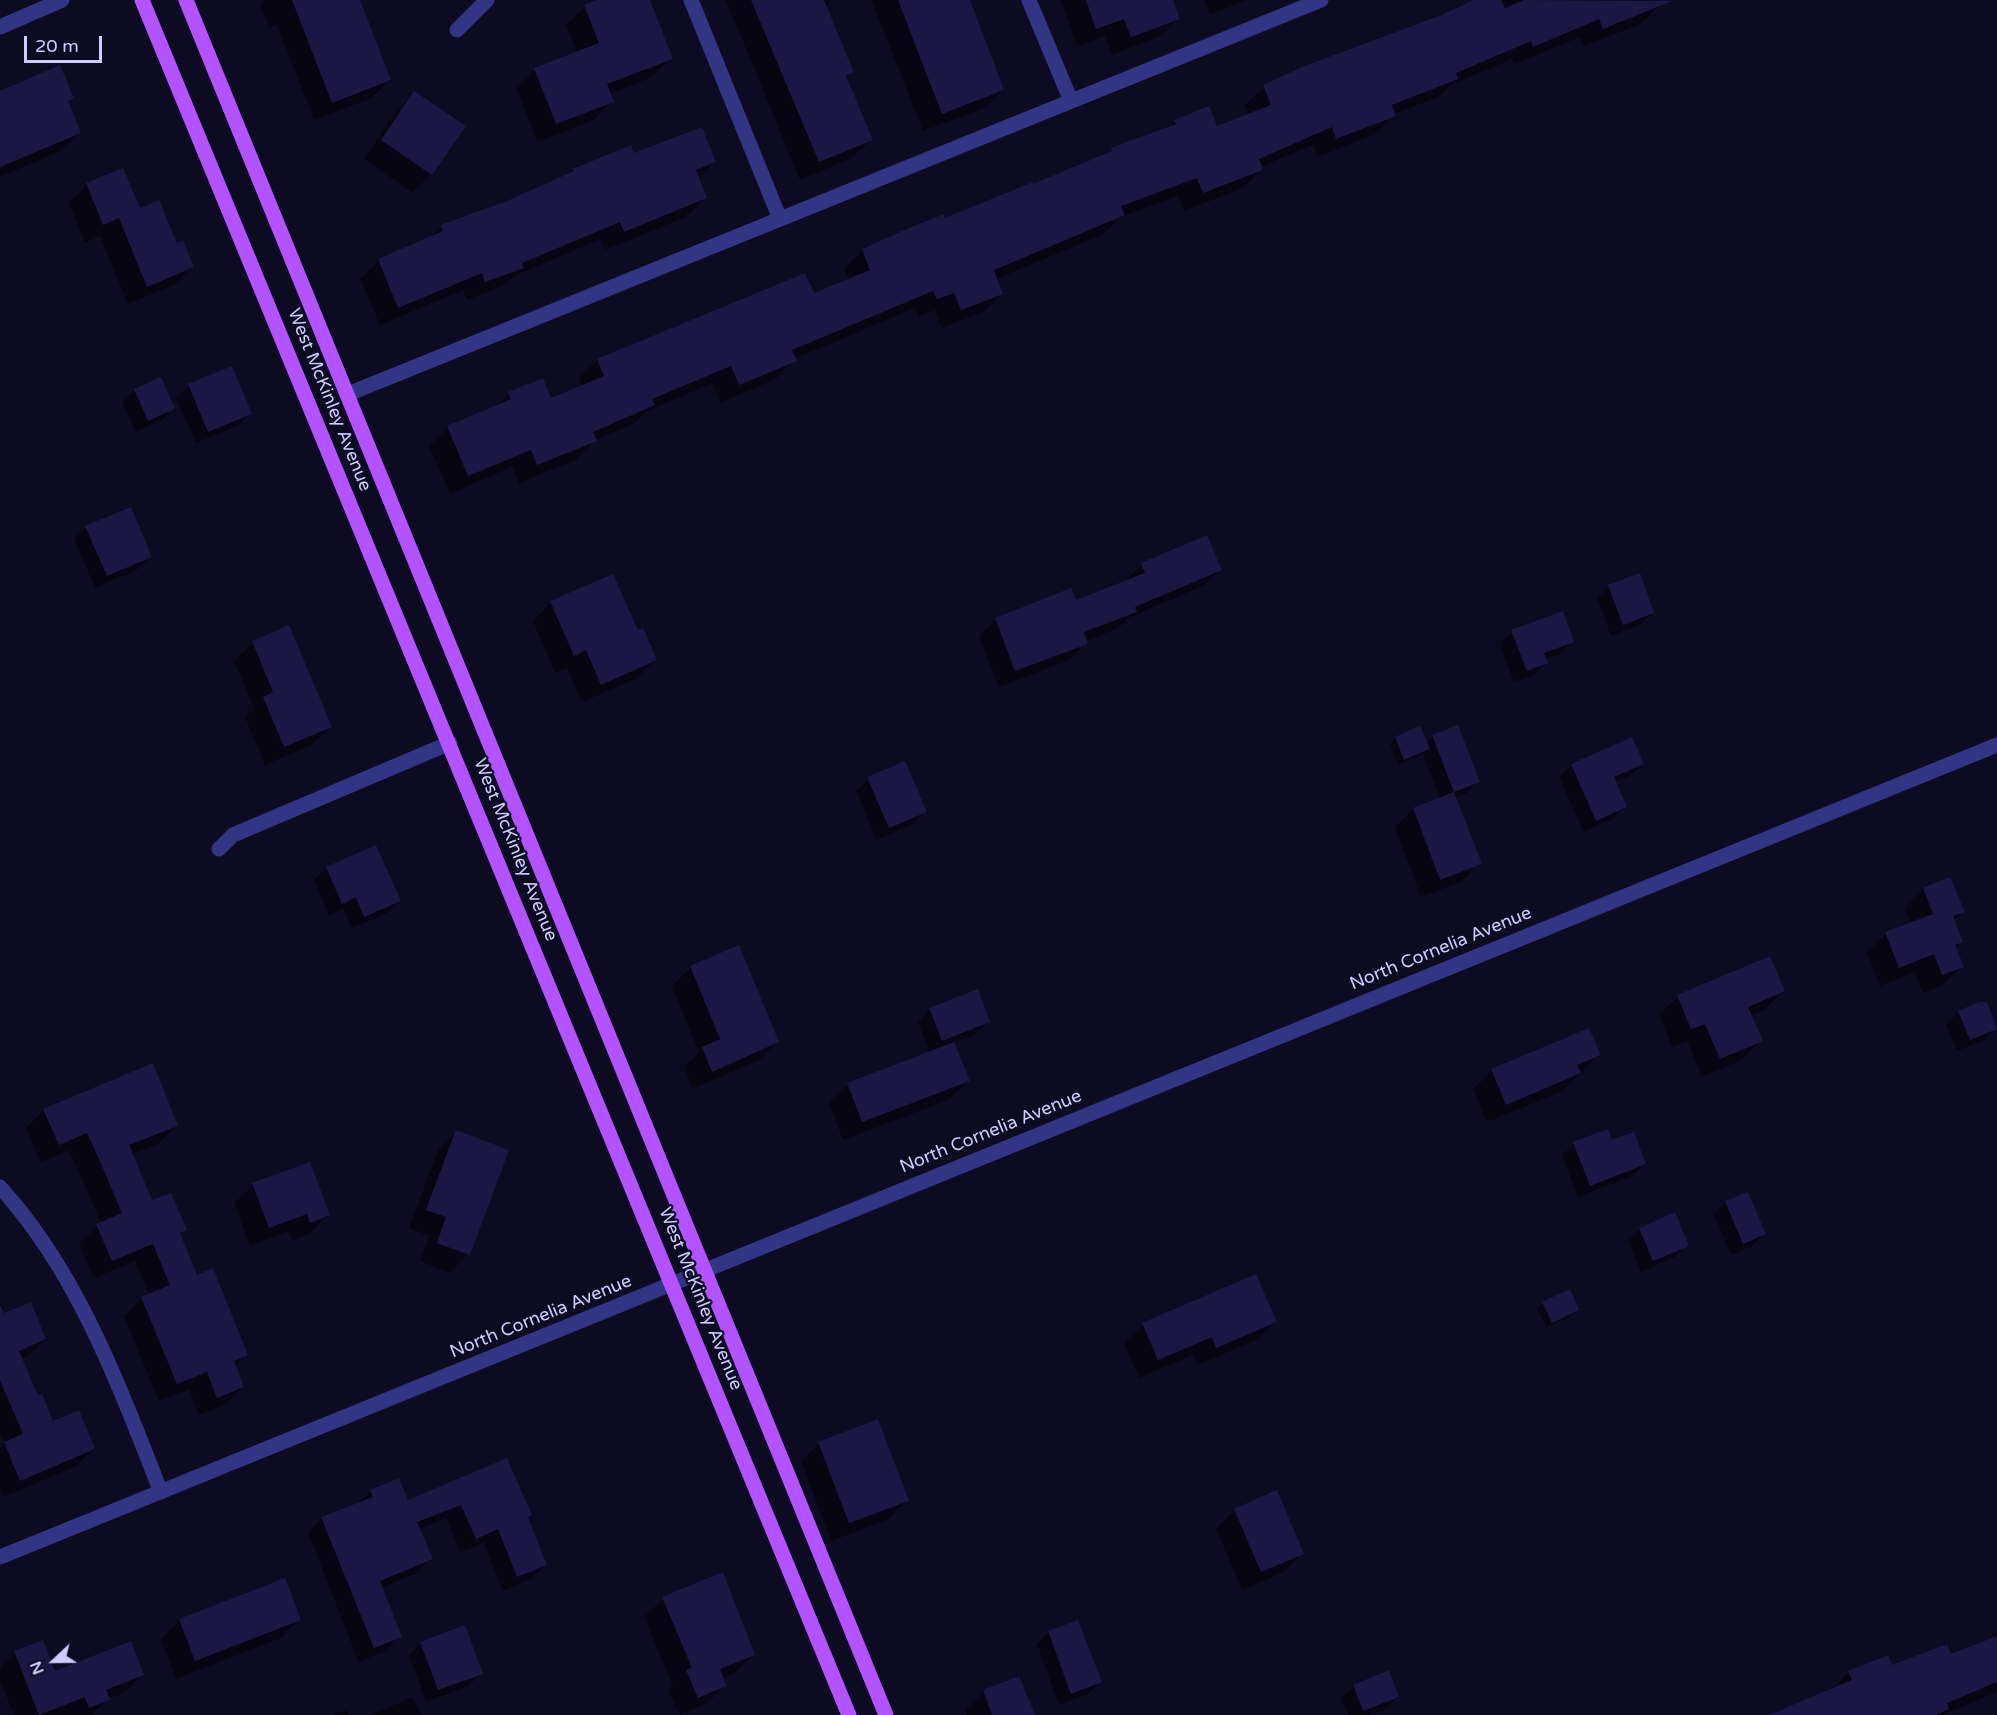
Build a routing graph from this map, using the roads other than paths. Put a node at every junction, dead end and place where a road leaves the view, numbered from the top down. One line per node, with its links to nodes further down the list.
1 (62, 0): 8 (street)
2 (142, 0): 13 (main road, West McKinley Avenue)
3 (186, 0): 12 (main road, West McKinley Avenue)
4 (487, 0): 9 (street)
5 (691, 0): 11 (street)
6 (1029, 0): 10 (street)
7 (1321, 0): 10 (street)
8 (0, 27)
9 (457, 30)
10 (1071, 101): 11 (street)
11 (780, 219): 12 (street)
12 (348, 394): 17 (main road, West McKinley Avenue)
13 (450, 743): 15 (street); 18 (main road, West McKinley Avenue)
14 (1997, 745): 17 (street, North Cornelia Avenue)
15 (219, 849)
16 (0, 1187): 19 (street)
17 (704, 1271): 18 (street, North Cornelia Avenue); 22 (main road, West McKinley Avenue)
18 (673, 1284): 19 (street, North Cornelia Avenue); 21 (main road, West McKinley Avenue)
19 (161, 1492): 20 (street, North Cornelia Avenue)
20 (0, 1557)
21 (849, 1715)
22 (886, 1715)

